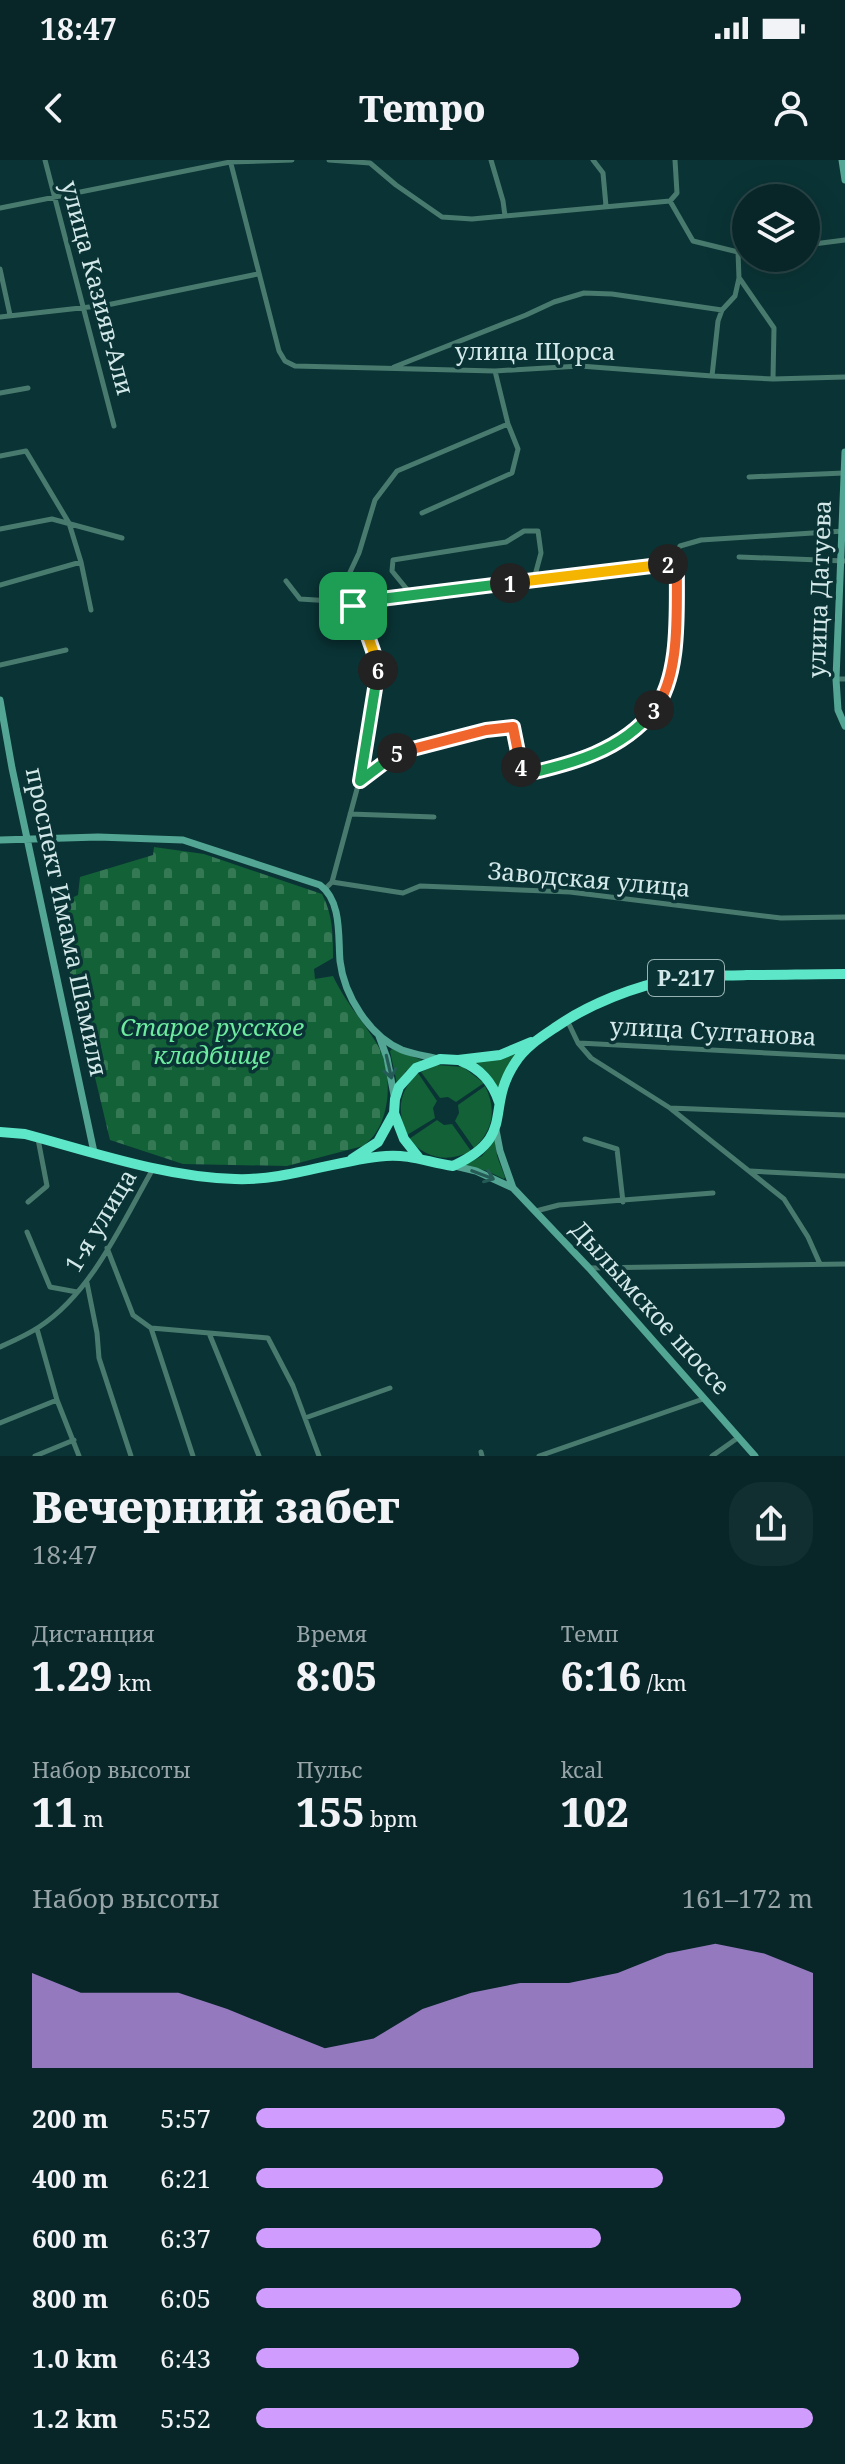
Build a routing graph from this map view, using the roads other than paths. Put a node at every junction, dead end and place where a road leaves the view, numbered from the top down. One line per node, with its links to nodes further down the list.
1 (45, 160): 10 (street, улица Казияв-Али)
2 (292, 160): 7 (street)
3 (329, 160): 14 (street)
4 (491, 160): 14 (street)
5 (593, 160): 12 (street)
6 (675, 160): 11 (street)
7 (230, 161): 10 (street); 20 (street)
8 (843, 163): 9 (main road)
9 (845, 180)
10 (54, 198): 13 (street); 22 (street, улица Казияв-Али)
11 (670, 201): 12 (street); 17 (street)
12 (606, 206): 14 (street)
13 (0, 208)
14 (505, 216)
15 (845, 240): 16 (street)
16 (820, 243)
17 (732, 251)
18 (0, 269): 24 (street)
19 (739, 272): 21 (street)
20 (258, 274): 22 (street); 26 (street, улица Щорса)
21 (739, 278): 23 (street); 30 (street)
22 (82, 306): 24 (street); 34 (street, улица Казияв-Али)
23 (722, 310): 26 (street); 28 (street)
24 (10, 315): 25 (street)
25 (0, 317)
26 (389, 369): 27 (street, улица Щорса)
27 (495, 371): 28 (street, улица Щорса); 33 (street)
28 (712, 376): 30 (street, улица Щорса)
29 (845, 377): 30 (street, улица Щорса)
30 (773, 379)
31 (28, 388): 32 (street)
32 (0, 393)
33 (508, 424): 39 (street); 52 (street)
34 (114, 426)
35 (845, 452): 37 (main road, улица Датуева)
36 (0, 456): 40 (street)
37 (845, 473): 38 (street); 42 (main road, улица Датуева)
38 (749, 477)
39 (422, 513)
40 (69, 523): 41 (street); 43 (street); 46 (street)
41 (0, 529)
42 (844, 531): 45 (main road, улица Датуева); 47 (street)
43 (122, 538)
44 (739, 557): 45 (street)
45 (843, 561): 55 (main road, улица Датуева)
46 (81, 562): 50 (street); 54 (street)
47 (677, 563): 48 (street); 61 (street)
48 (533, 580): 51 (street); 51 (street)
49 (286, 581): 52 (street)
50 (0, 585)
51 (410, 594): 53 (street)
52 (337, 600): 53 (street)
53 (353, 606): 61 (street)
54 (91, 610)
55 (842, 616): 58 (main road, улица Датуева)
56 (66, 650): 57 (street)
57 (0, 665)
58 (841, 679): 60 (main road, улица Датуева)
59 (0, 700): 64 (main road, проспект Имама Шамиля)
60 (845, 726)
61 (360, 781): 62 (street)
62 (350, 814): 63 (street); 66 (street)
63 (434, 817)
64 (28, 838): 65 (main road); 67 (main road); 86 (main road, проспект Имама Шамиля)
65 (0, 840)
66 (332, 882): 67 (street); 68 (street, Заводская улица)
67 (325, 889): 71 (main road)
68 (845, 917)
69 (845, 974): 70 (highway, Р-217)
70 (567, 1019): 72 (highway, Р-217); 73 (street)
71 (379, 1036): 75 (main road, Р-217); 77 (main road, one-way to 77)
72 (540, 1037): 76 (highway, Р-217); 78 (highway, Р-217)
73 (578, 1043): 74 (street, улица Султанова); 79 (street)
74 (845, 1057)
75 (440, 1059): 76 (highway, Р-217); 77 (highway)
76 (458, 1060): 78 (highway)
77 (395, 1099): 80 (highway)
78 (499, 1102): 82 (highway, Р-217)
79 (670, 1108): 81 (street); 91 (street)
80 (394, 1113): 87 (highway); 88 (highway)
81 (845, 1115)
82 (496, 1130): 89 (highway); 93 (main road, Р-217)
83 (0, 1132): 84 (highway)
84 (38, 1138): 86 (highway); 95 (street)
85 (585, 1139): 96 (street)
86 (94, 1152): 90 (highway)
87 (419, 1158): 88 (highway); 89 (highway)
88 (349, 1161): 90 (highway)
89 (453, 1166): 93 (main road, one-way to 93)
90 (154, 1167): 99 (street, 1-я улица)
91 (749, 1171): 92 (street); 100 (street)
92 (845, 1176)
93 (513, 1188): 97 (main road, Дылымское шоссе)
94 (713, 1193): 96 (street)
95 (28, 1202)
96 (623, 1202): 97 (street)
97 (536, 1211): 102 (main road, Дылымское шоссе)
98 (27, 1232): 104 (street)
99 (107, 1248): 103 (street, 1-я улица); 105 (street)
100 (820, 1264): 101 (street); 102 (street)
101 (845, 1264)
102 (589, 1268): 110 (main road, Дылымское шоссе)
103 (87, 1282): 104 (street, 1-я улица); 118 (street)
104 (78, 1293): 106 (street, 1-я улица)
105 (151, 1328): 107 (street); 119 (street)
106 (37, 1329): 108 (street, 1-я улица); 111 (street)
107 (209, 1333): 112 (street); 120 (street)
108 (0, 1347)
109 (390, 1388): 112 (street)
110 (704, 1398): 114 (main road, Дылымское шоссе); 122 (street)
111 (57, 1400): 113 (street); 115 (street)
112 (305, 1418): 121 (street)
113 (0, 1423)
114 (739, 1437): 123 (street); 124 (main road, Дылымское шоссе)
115 (74, 1440): 116 (street); 117 (street)
116 (35, 1456)
117 (79, 1456)
118 (131, 1456)
119 (193, 1456)
120 (259, 1456)
121 (319, 1456)
122 (539, 1456)
123 (712, 1456)
124 (755, 1456)

